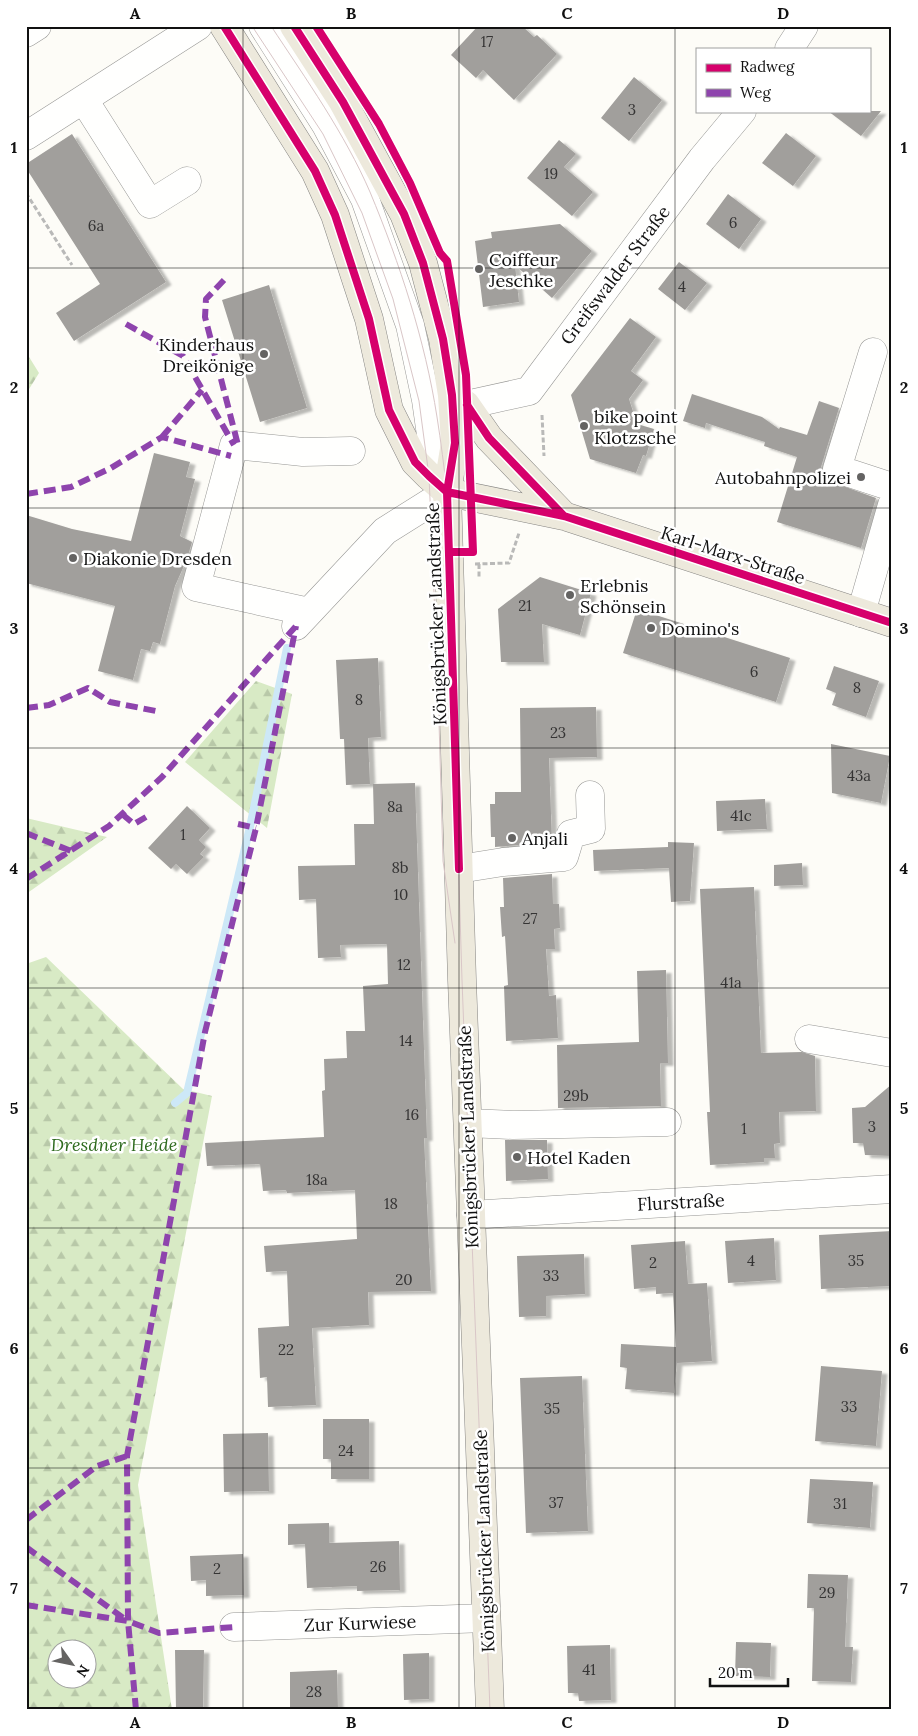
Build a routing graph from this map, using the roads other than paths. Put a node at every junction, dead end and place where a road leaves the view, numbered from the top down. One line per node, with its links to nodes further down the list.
1 (37, 26): 7 (street)
2 (198, 26): 9 (street)
3 (224, 26): 18 (main road, Königsbrücker Landstraße)
4 (263, 26): 13 (street)
5 (294, 26): 15 (main road)
6 (804, 26): 8 (street)
7 (26, 33)
8 (789, 48)
9 (84, 100): 11 (street); 12 (street)
10 (741, 112): 15 (street, Greifswalder Straße)
11 (26, 136)
12 (187, 180)
13 (410, 325): 15 (street); 18 (street)
14 (873, 352): 17 (street)
15 (459, 400): 18 (main road); 20 (main road, Karl-Marx-Straße)
16 (351, 452): 18 (street, Königsbrücker Landstraße)
17 (892, 487)
18 (447, 492): 20 (main road, Karl-Marx-Straße); 24 (main road, Königsbrücker Landstraße)
19 (892, 505): 21 (street)
20 (564, 516): 21 (main road, Karl-Marx-Straße)
21 (861, 613): 22 (main road, Karl-Marx-Straße)
22 (892, 623)
23 (590, 795): 24 (street)
24 (459, 869): 28 (main road, Königsbrücker Landstraße)
25 (808, 1039): 26 (street)
26 (892, 1054)
27 (667, 1122): 28 (street)
28 (468, 1123): 30 (main road, Königsbrücker Landstraße)
29 (892, 1189): 30 (street, Flurstraße)
30 (471, 1215): 31 (main road, Königsbrücker Landstraße)
31 (486, 1618): 32 (street, Zur Kurwiese); 33 (main road, Königsbrücker Landstraße)
32 (234, 1627)
33 (490, 1710)

